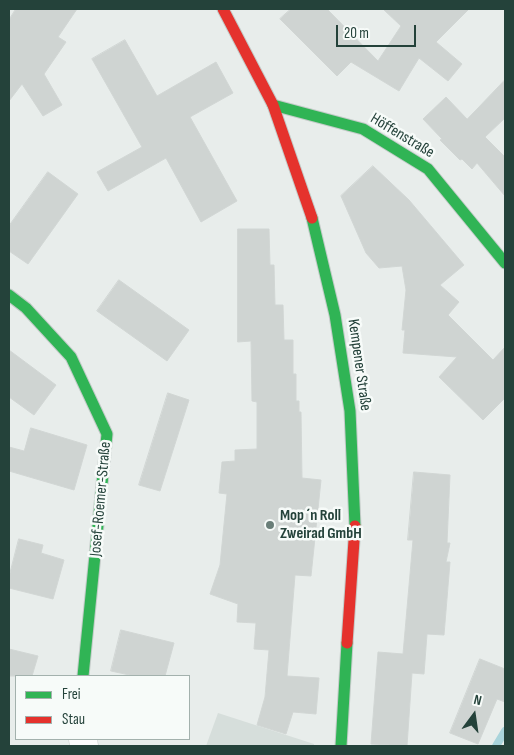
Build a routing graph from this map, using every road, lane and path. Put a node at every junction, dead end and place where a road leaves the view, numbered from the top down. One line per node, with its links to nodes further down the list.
1 (223, 9): 2 (main road, Kempener Straße)
2 (273, 105): 3 (main road, Höffenstraße); 6 (main road, Kempener Straße)
3 (505, 262)
4 (9, 295): 5 (main road, Josef-Roemer-Straße)
5 (84, 675)
6 (341, 746)

